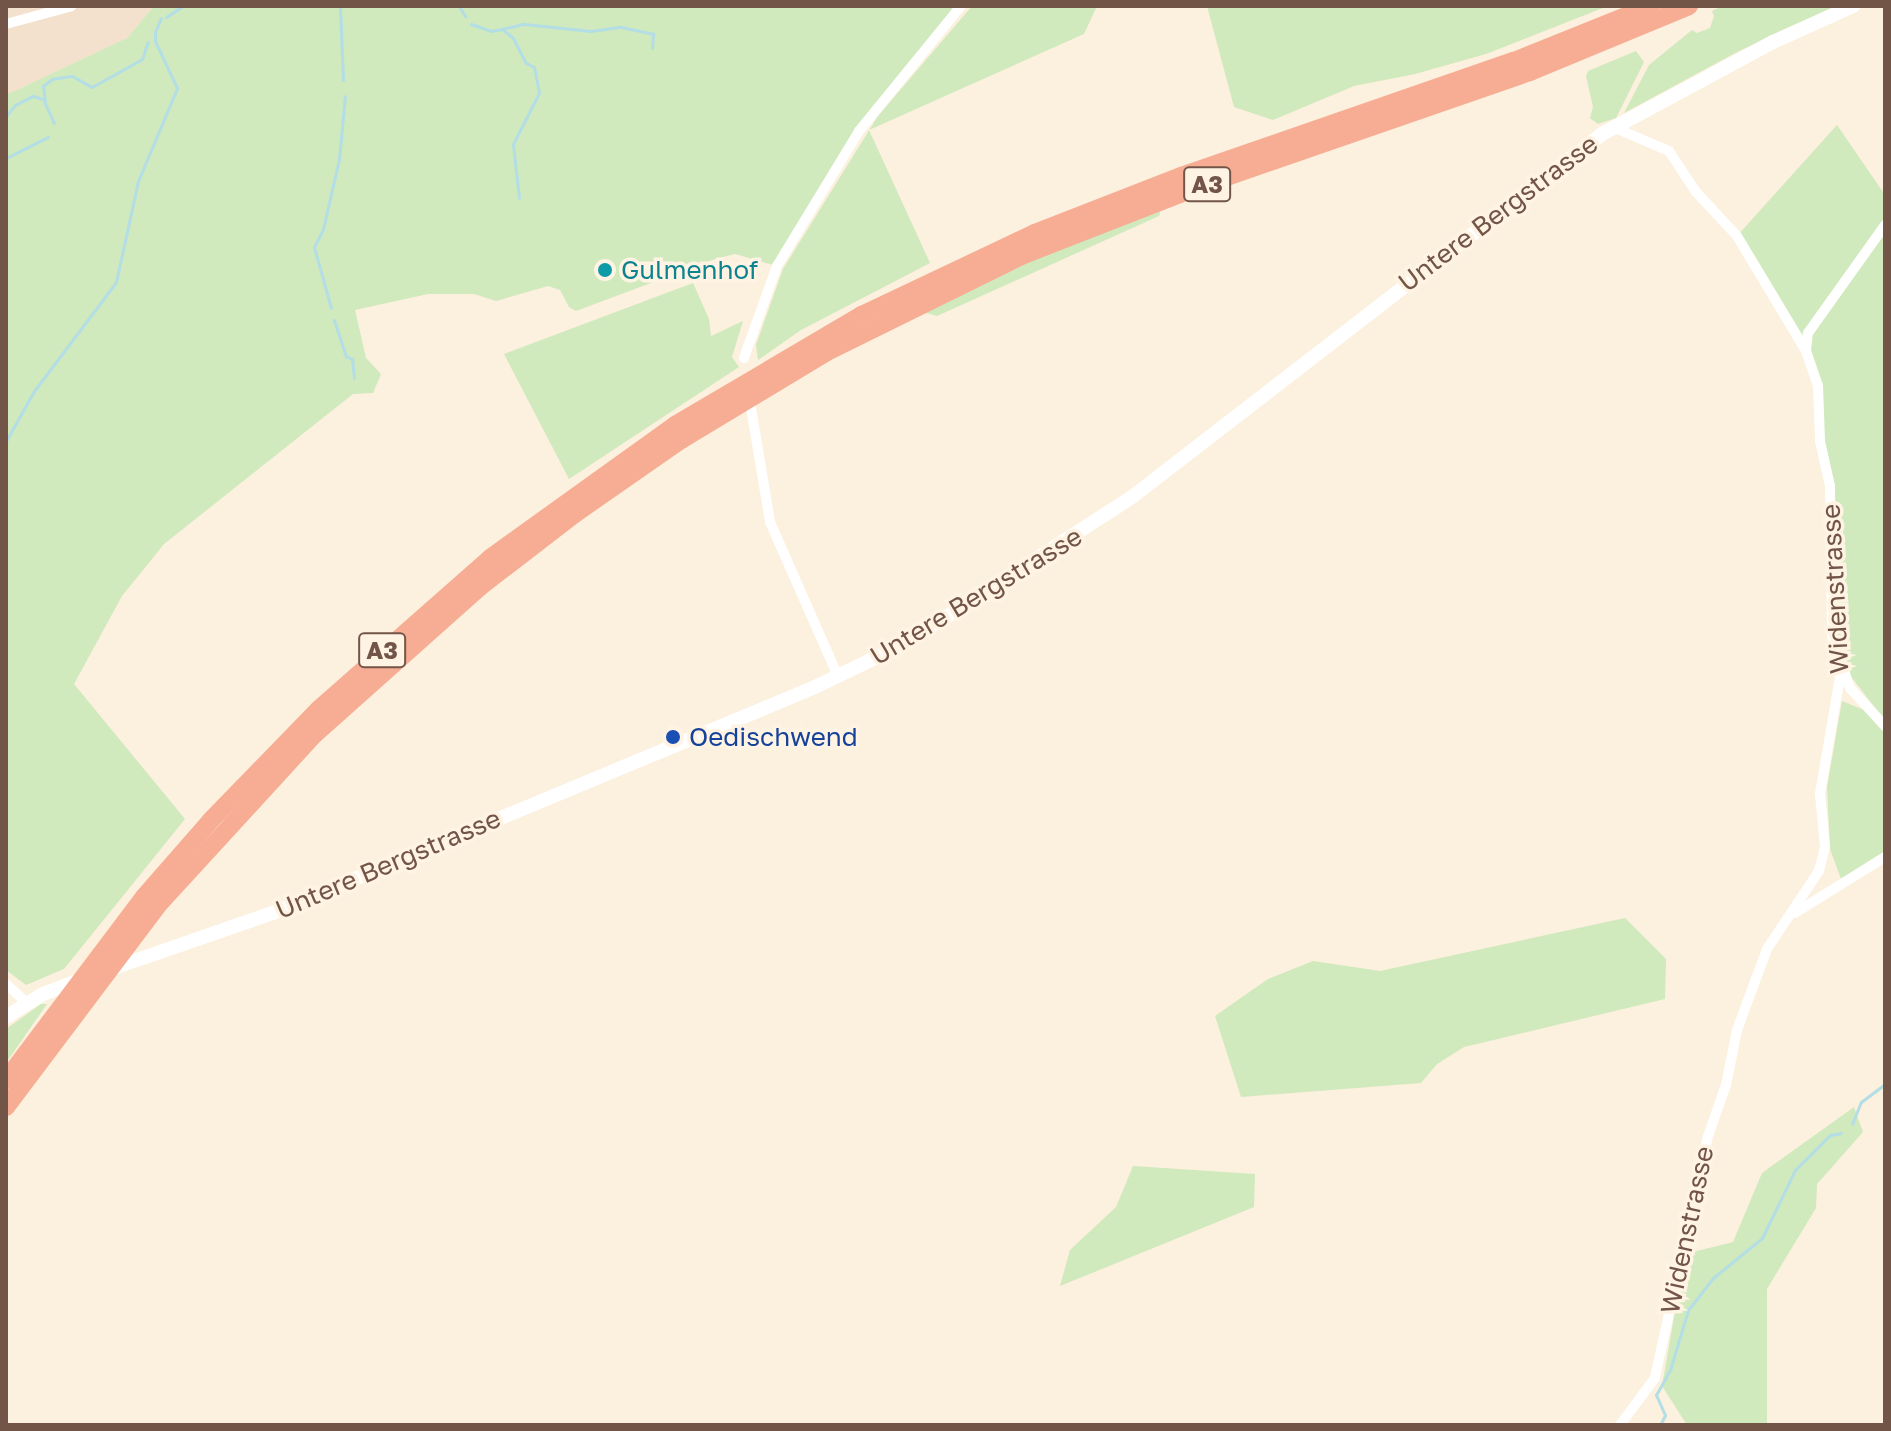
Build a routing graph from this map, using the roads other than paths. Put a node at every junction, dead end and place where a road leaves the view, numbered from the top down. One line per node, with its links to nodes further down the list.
1 (72, 6): 6 (street)
2 (961, 6): 10 (street)
3 (1651, 6): 17 (highway, A3)
4 (1689, 6): 17 (highway, A3)
5 (1853, 6): 7 (main road, Untere Bergstrasse)
6 (6, 24)
7 (1613, 127): 9 (street, Widenstrasse); 13 (main road, Untere Bergstrasse)
8 (1885, 225): 9 (street)
9 (1806, 351): 12 (street, Widenstrasse)
10 (744, 358)
11 (751, 408): 13 (street)
12 (1842, 665): 14 (street); 16 (street, Widenstrasse)
13 (838, 676): 19 (main road, Untere Bergstrasse)
14 (1885, 726)
15 (1885, 857): 16 (street)
16 (1790, 917): 23 (street, Widenstrasse)
17 (93, 973): 21 (highway, A3); 22 (highway, A3)
18 (6, 984): 19 (street)
19 (27, 1003): 20 (main road, Untere Bergstrasse)
20 (6, 1017)
21 (6, 1080)
22 (6, 1107)
23 (1620, 1425)

